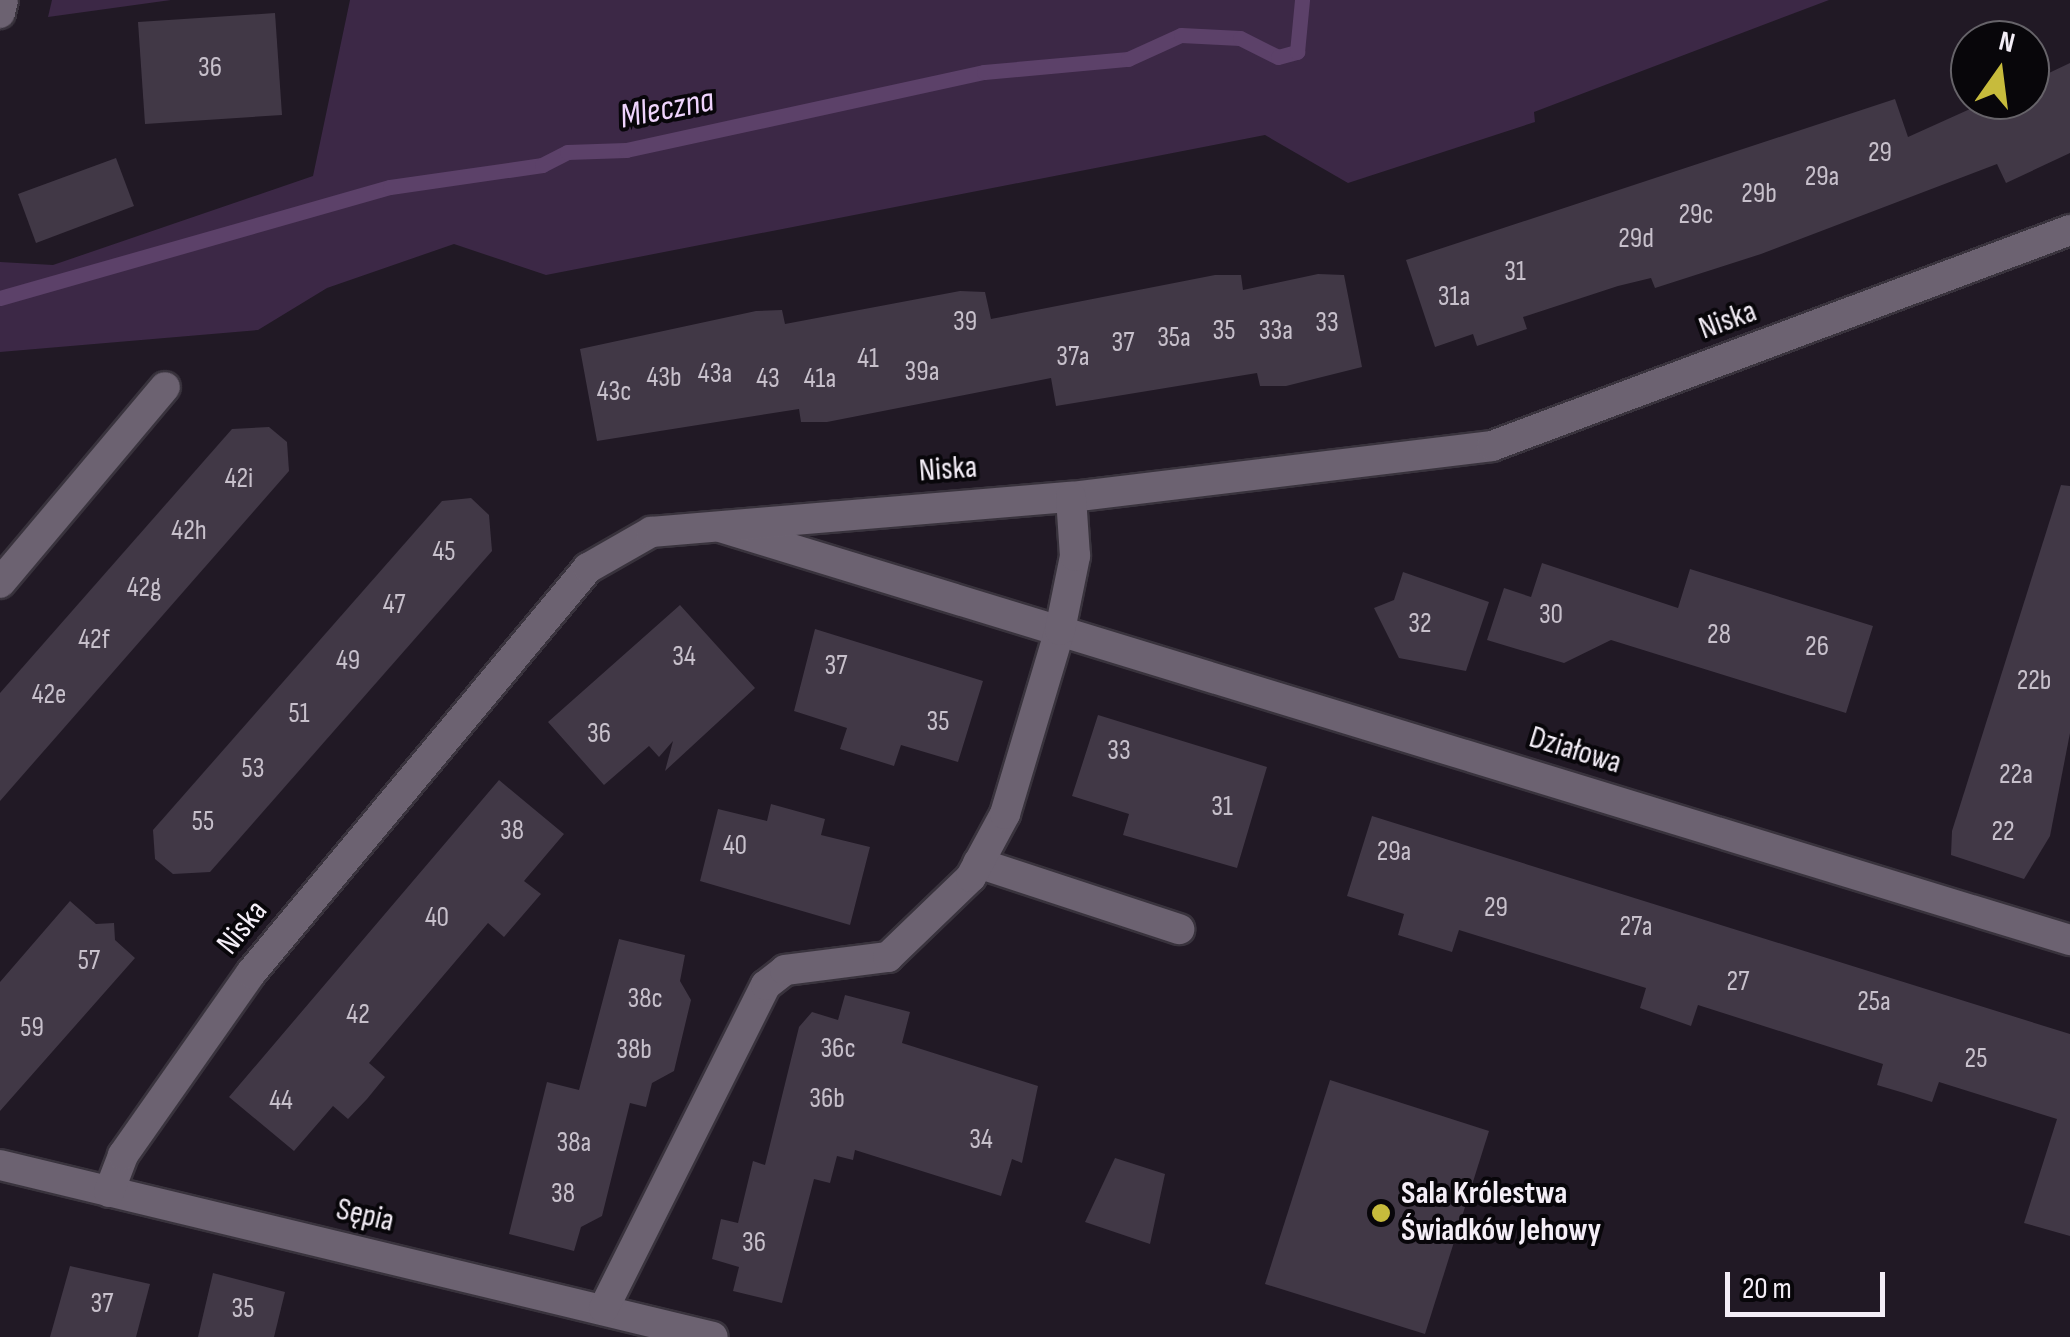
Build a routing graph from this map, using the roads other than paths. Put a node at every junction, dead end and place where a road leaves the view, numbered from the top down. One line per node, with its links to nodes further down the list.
1 (3, 0): 2 (street)
2 (0, 13)
3 (2070, 230): 5 (street, Niska)
4 (165, 387): 7 (street)
5 (1071, 496): 6 (street, Niska); 8 (street)
6 (706, 523): 8 (street, Działowa); 13 (street, Niska)
7 (0, 583)
8 (1060, 630): 9 (street); 11 (street, Działowa)
9 (978, 862): 10 (street); 14 (street)
10 (1179, 929)
11 (2070, 940)
12 (0, 1165): 13 (street, Sępia)
13 (108, 1192): 14 (street, Sępia)
14 (604, 1308): 15 (street, Sępia)
15 (713, 1337)

